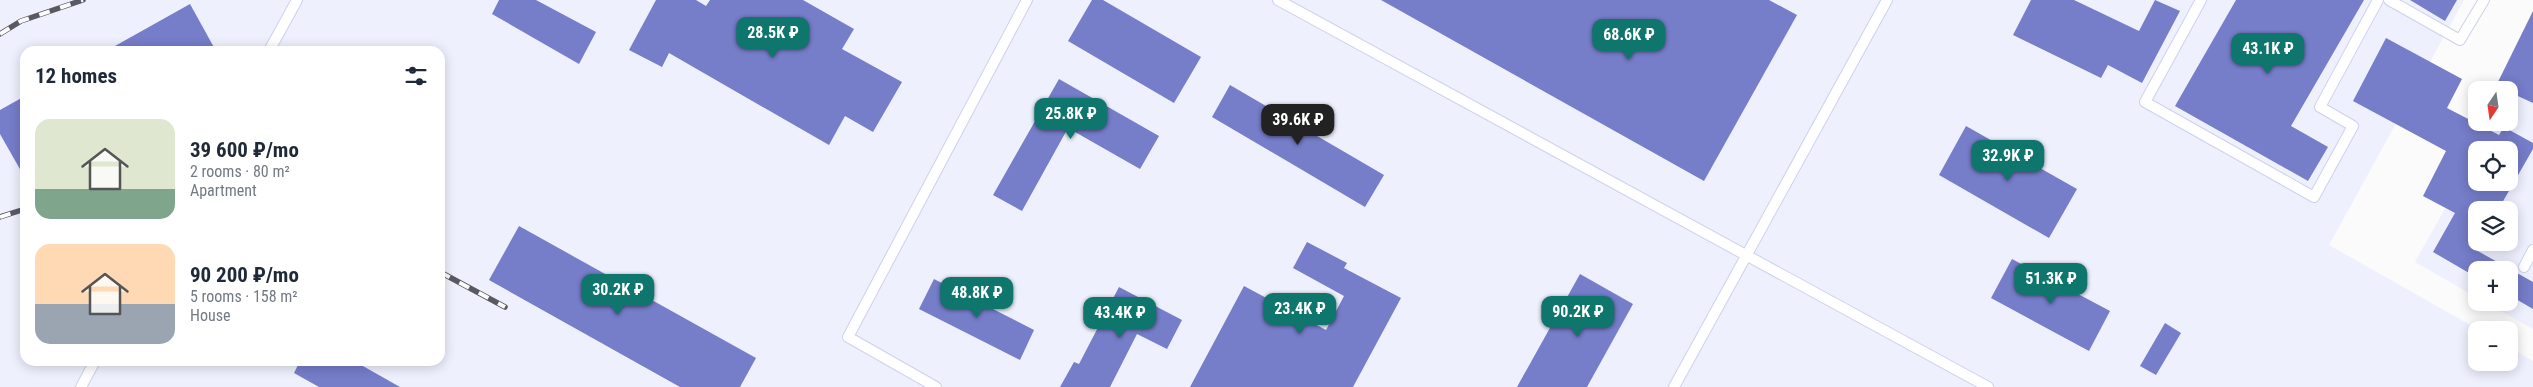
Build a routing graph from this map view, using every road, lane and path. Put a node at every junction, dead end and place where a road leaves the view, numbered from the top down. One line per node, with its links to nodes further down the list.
1 (297, 0): 9 (lane)
2 (1027, 0): 15 (lane)
3 (1278, 0): 11 (lane)
4 (1887, 0): 11 (lane)
5 (2202, 0): 6 (lane)
6 (2378, 0)
7 (2389, 0): 8 (lane)
8 (2484, 0)
9 (272, 46)
10 (2533, 250): 12 (lane)
11 (1748, 256): 16 (lane); 17 (lane)
12 (2524, 267)
13 (92, 366): 14 (lane)
14 (81, 387)
15 (936, 387)
16 (1674, 387)
17 (1988, 387)

